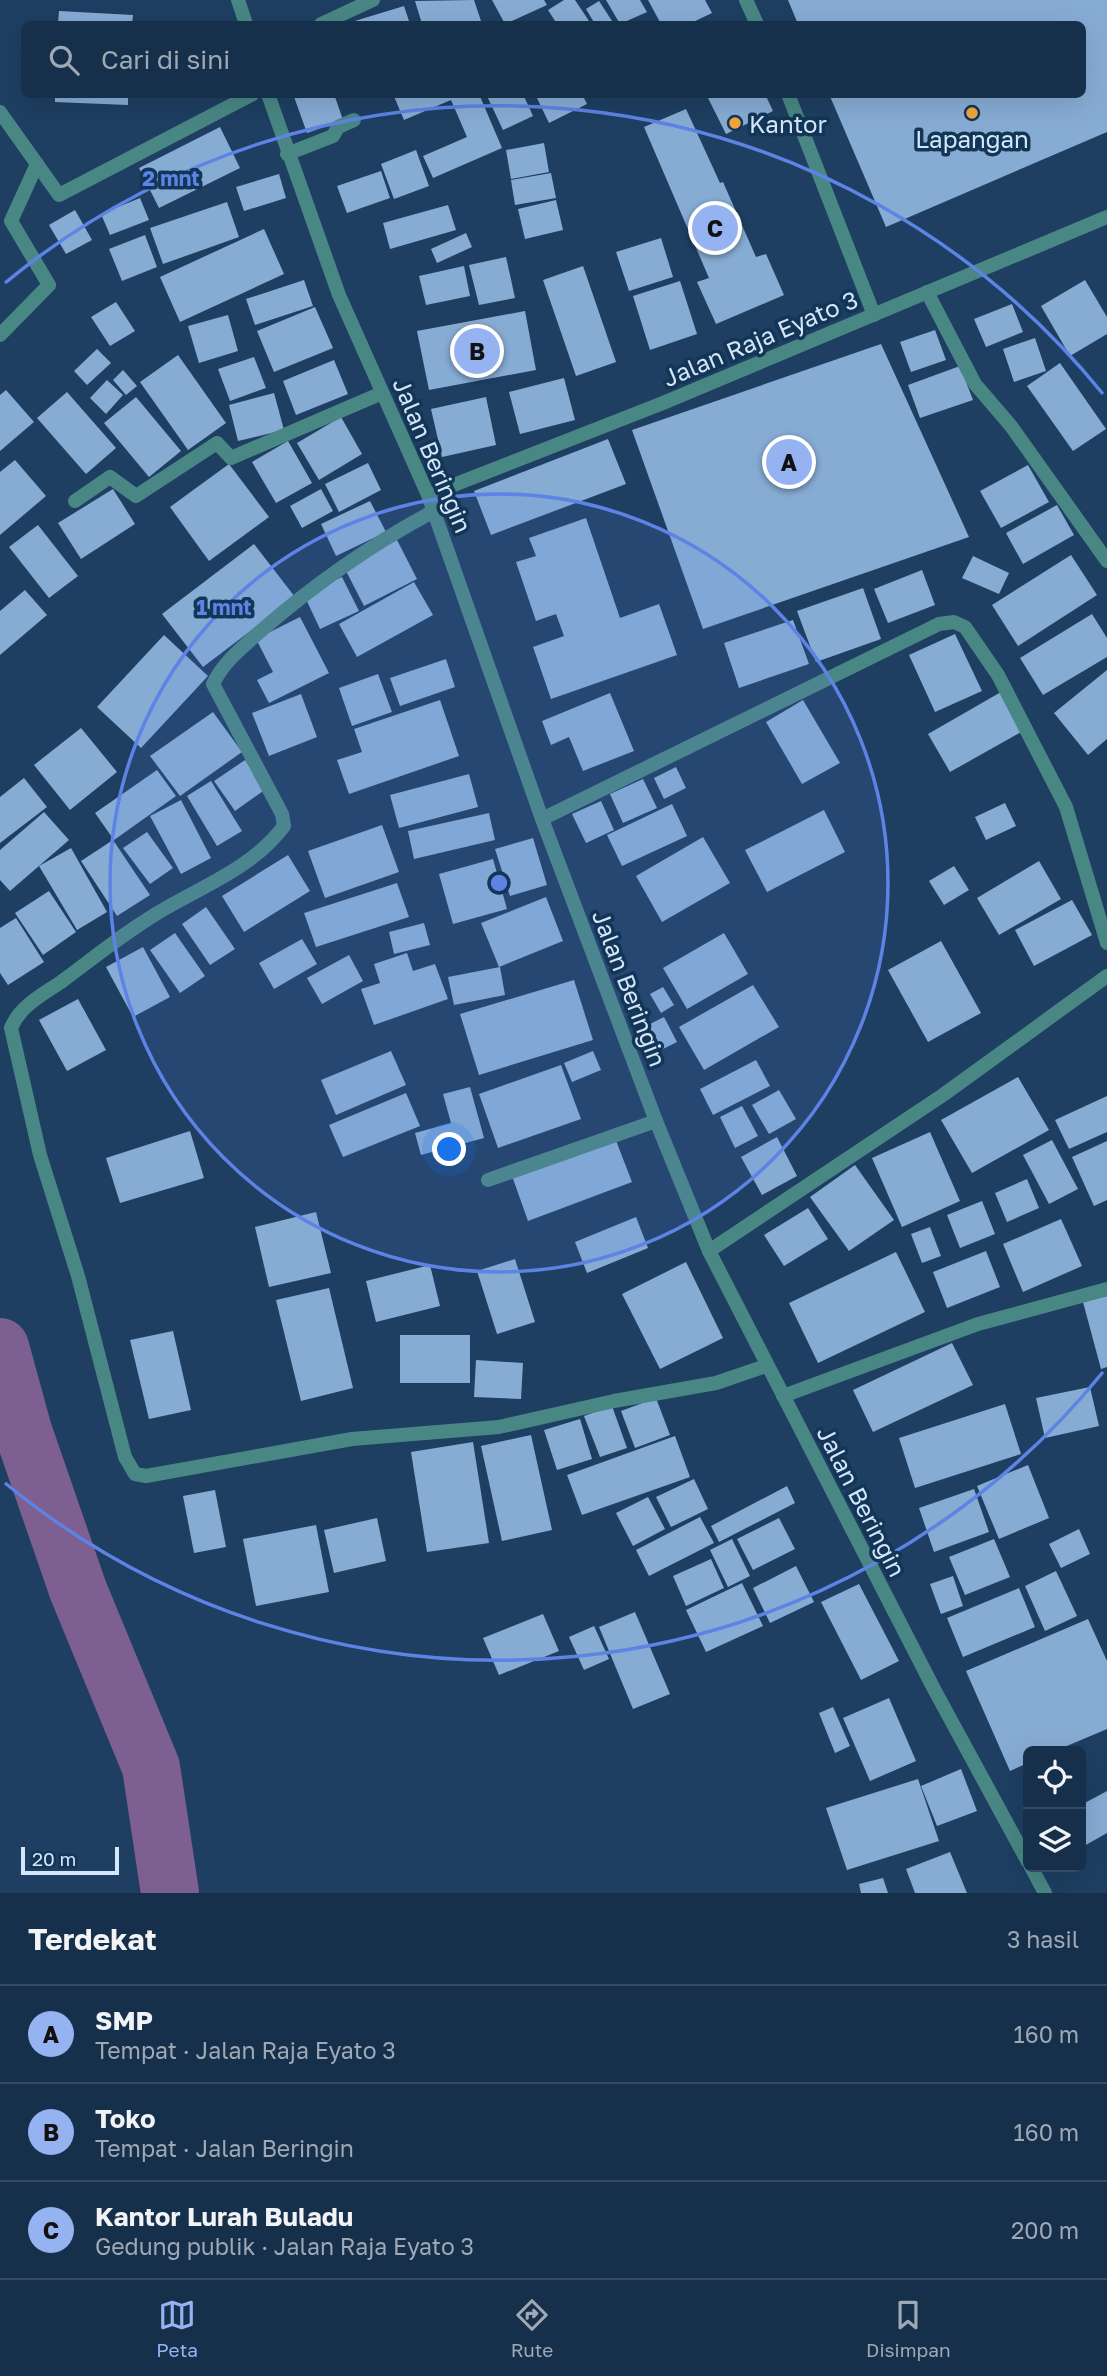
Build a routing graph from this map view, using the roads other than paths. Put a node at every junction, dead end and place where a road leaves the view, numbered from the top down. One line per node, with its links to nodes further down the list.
1 (238, 0): 4 (street)
2 (373, 0): 5 (street)
3 (746, 0): 6 (street)
4 (245, 21)
5 (328, 21)
6 (756, 21)
7 (245, 98): 13 (street)
8 (269, 98): 12 (street, Jalan Beringin)
9 (790, 98): 16 (street)
10 (0, 112): 13 (street)
11 (354, 120): 12 (street)
12 (287, 154): 18 (street, Jalan Beringin)
13 (37, 164): 17 (street)
14 (1107, 217): 15 (street, Jalan Raja Eyato 3)
15 (927, 292): 16 (street, Jalan Raja Eyato 3); 22 (street)
16 (874, 315): 19 (street, Jalan Raja Eyato 3)
17 (0, 335)
18 (382, 393): 19 (street, Jalan Beringin); 20 (street)
19 (428, 495): 21 (street, Jalan Beringin)
20 (75, 500)
21 (434, 511): 23 (street, Jalan Beringin); 30 (street)
22 (1107, 561)
23 (542, 819): 24 (street); 26 (street, Jalan Beringin)
24 (1107, 943)
25 (1107, 976): 28 (street)
26 (656, 1121): 27 (street); 28 (street, Jalan Beringin)
27 (488, 1180)
28 (709, 1251): 30 (street, Jalan Beringin)
29 (1107, 1289): 31 (street)
30 (766, 1366): 31 (street, Jalan Beringin)
31 (783, 1396): 32 (street, Jalan Beringin)
32 (1023, 1854)
33 (1033, 1872): 34 (street, Jalan Beringin)
34 (1045, 1893)

